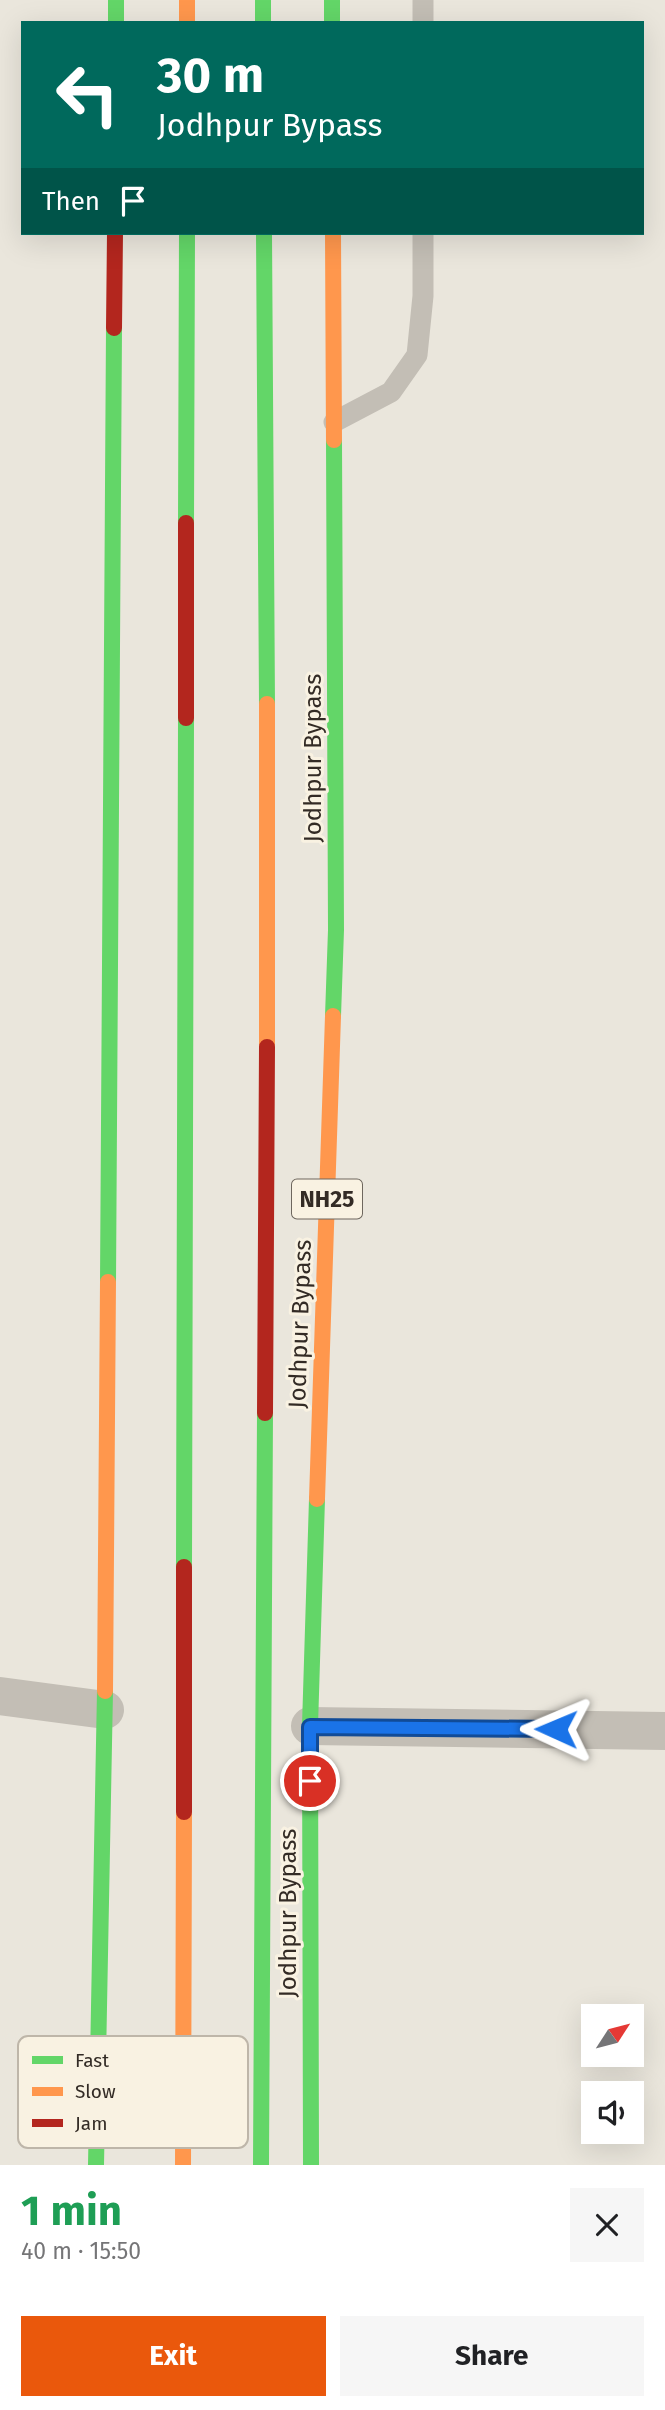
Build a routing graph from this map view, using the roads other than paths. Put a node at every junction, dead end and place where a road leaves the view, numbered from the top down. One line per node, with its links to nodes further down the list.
1 (116, 0): 6 (highway)
2 (187, 0): 7 (highway)
3 (263, 0): 8 (highway)
4 (332, 0): 9 (highway)
5 (423, 0): 10 (lane)
6 (116, 21)
7 (187, 21)
8 (263, 21)
9 (332, 21)
10 (423, 21)
11 (115, 235): 18 (highway)
12 (187, 235): 22 (highway)
13 (264, 235): 23 (highway)
14 (333, 235): 16 (highway, Jodhpur Bypass / NH25)
15 (423, 235): 16 (lane)
16 (334, 422): 19 (highway, Jodhpur Bypass / NH25)
17 (0, 1696): 18 (street)
18 (105, 1710): 21 (highway)
19 (310, 1727): 20 (street); 24 (highway, Jodhpur Bypass / NH25)
20 (665, 1731)
21 (99, 2036)
22 (183, 2036)
23 (261, 2165)
24 (311, 2165)

